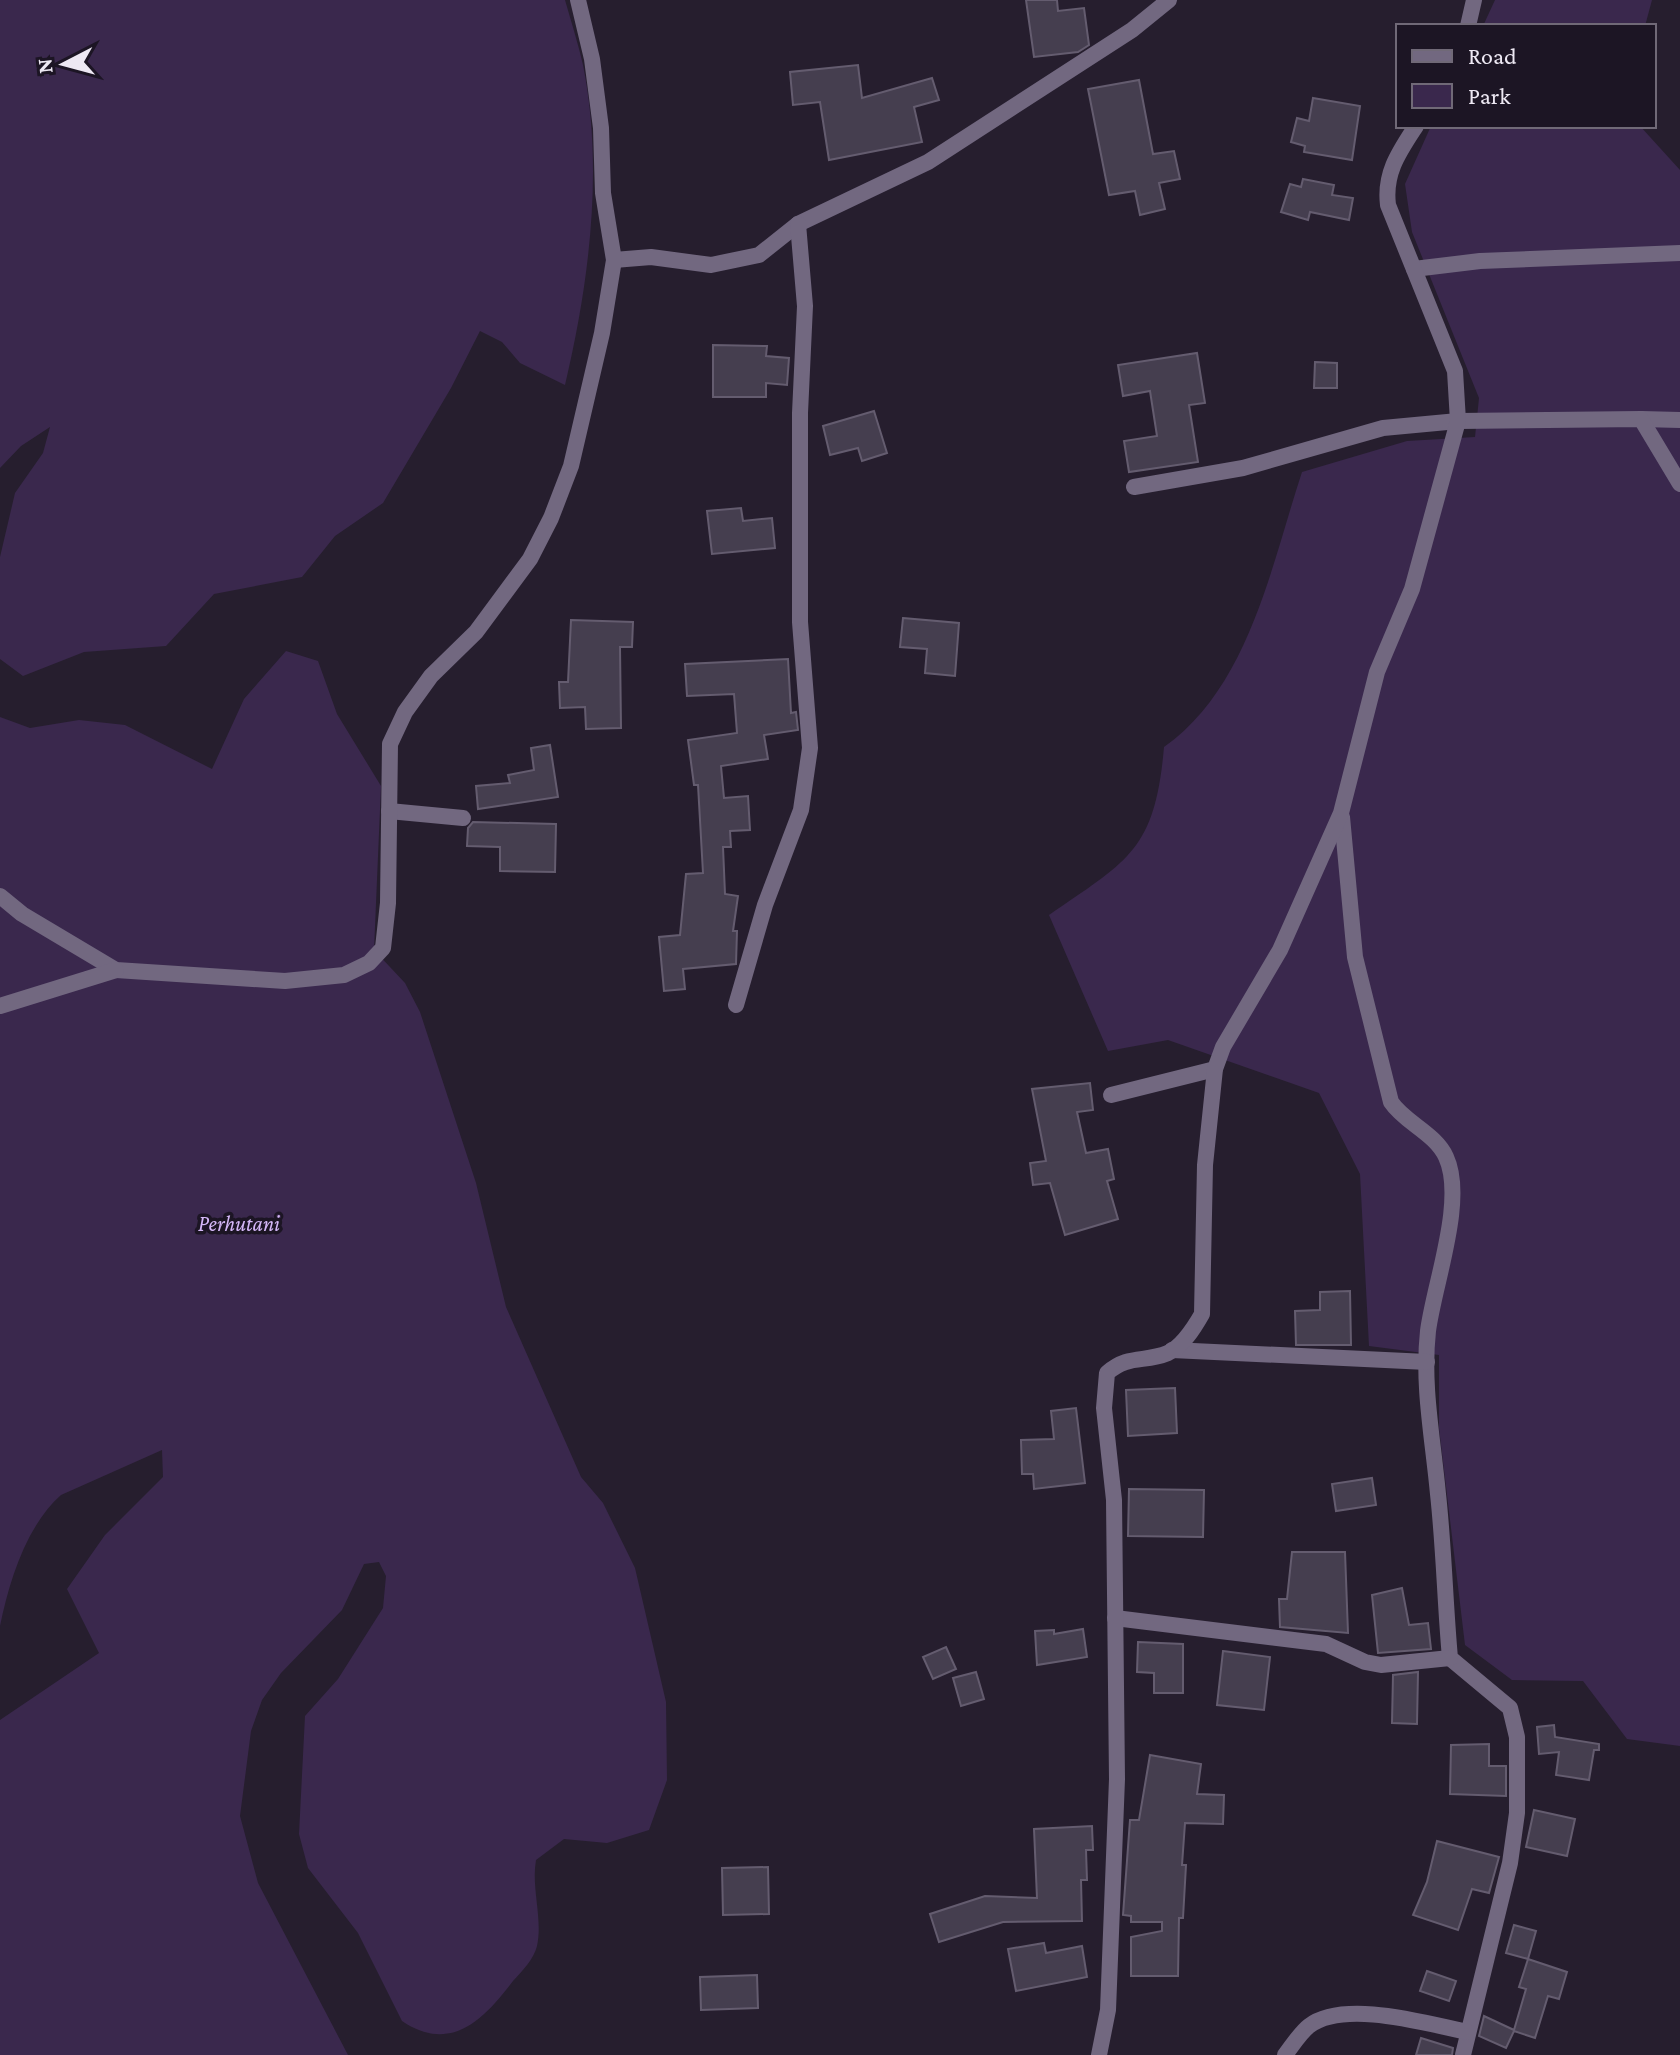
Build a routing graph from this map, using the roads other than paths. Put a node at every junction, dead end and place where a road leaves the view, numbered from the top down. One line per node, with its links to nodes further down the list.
1 (578, 0): 8 (street)
2 (1474, 0): 4 (street)
3 (1167, 1): 6 (street)
4 (1468, 24)
5 (1415, 128): 9 (street)
6 (798, 224): 8 (street); 20 (street)
7 (1680, 253): 9 (street)
8 (614, 260): 15 (street)
9 (1414, 269): 12 (street)
10 (1641, 419): 11 (street); 12 (street); 13 (street)
11 (1680, 420)
12 (1458, 421): 14 (street); 16 (street)
13 (1680, 484)
14 (1134, 487)
15 (389, 811): 17 (street); 19 (street)
16 (1341, 813): 22 (street); 25 (street)
17 (463, 818)
18 (0, 896): 19 (street)
19 (116, 970): 21 (street)
20 (736, 1005)
21 (0, 1006)
22 (1215, 1069): 23 (street); 24 (street)
23 (1111, 1095)
24 (1172, 1350): 25 (street); 26 (street)
25 (1427, 1362): 27 (street)
26 (1115, 1618): 27 (street); 29 (street)
27 (1450, 1658): 28 (street)
28 (1468, 2032): 30 (street); 31 (street)
29 (1099, 2055)
30 (1285, 2055)
31 (1463, 2055)

